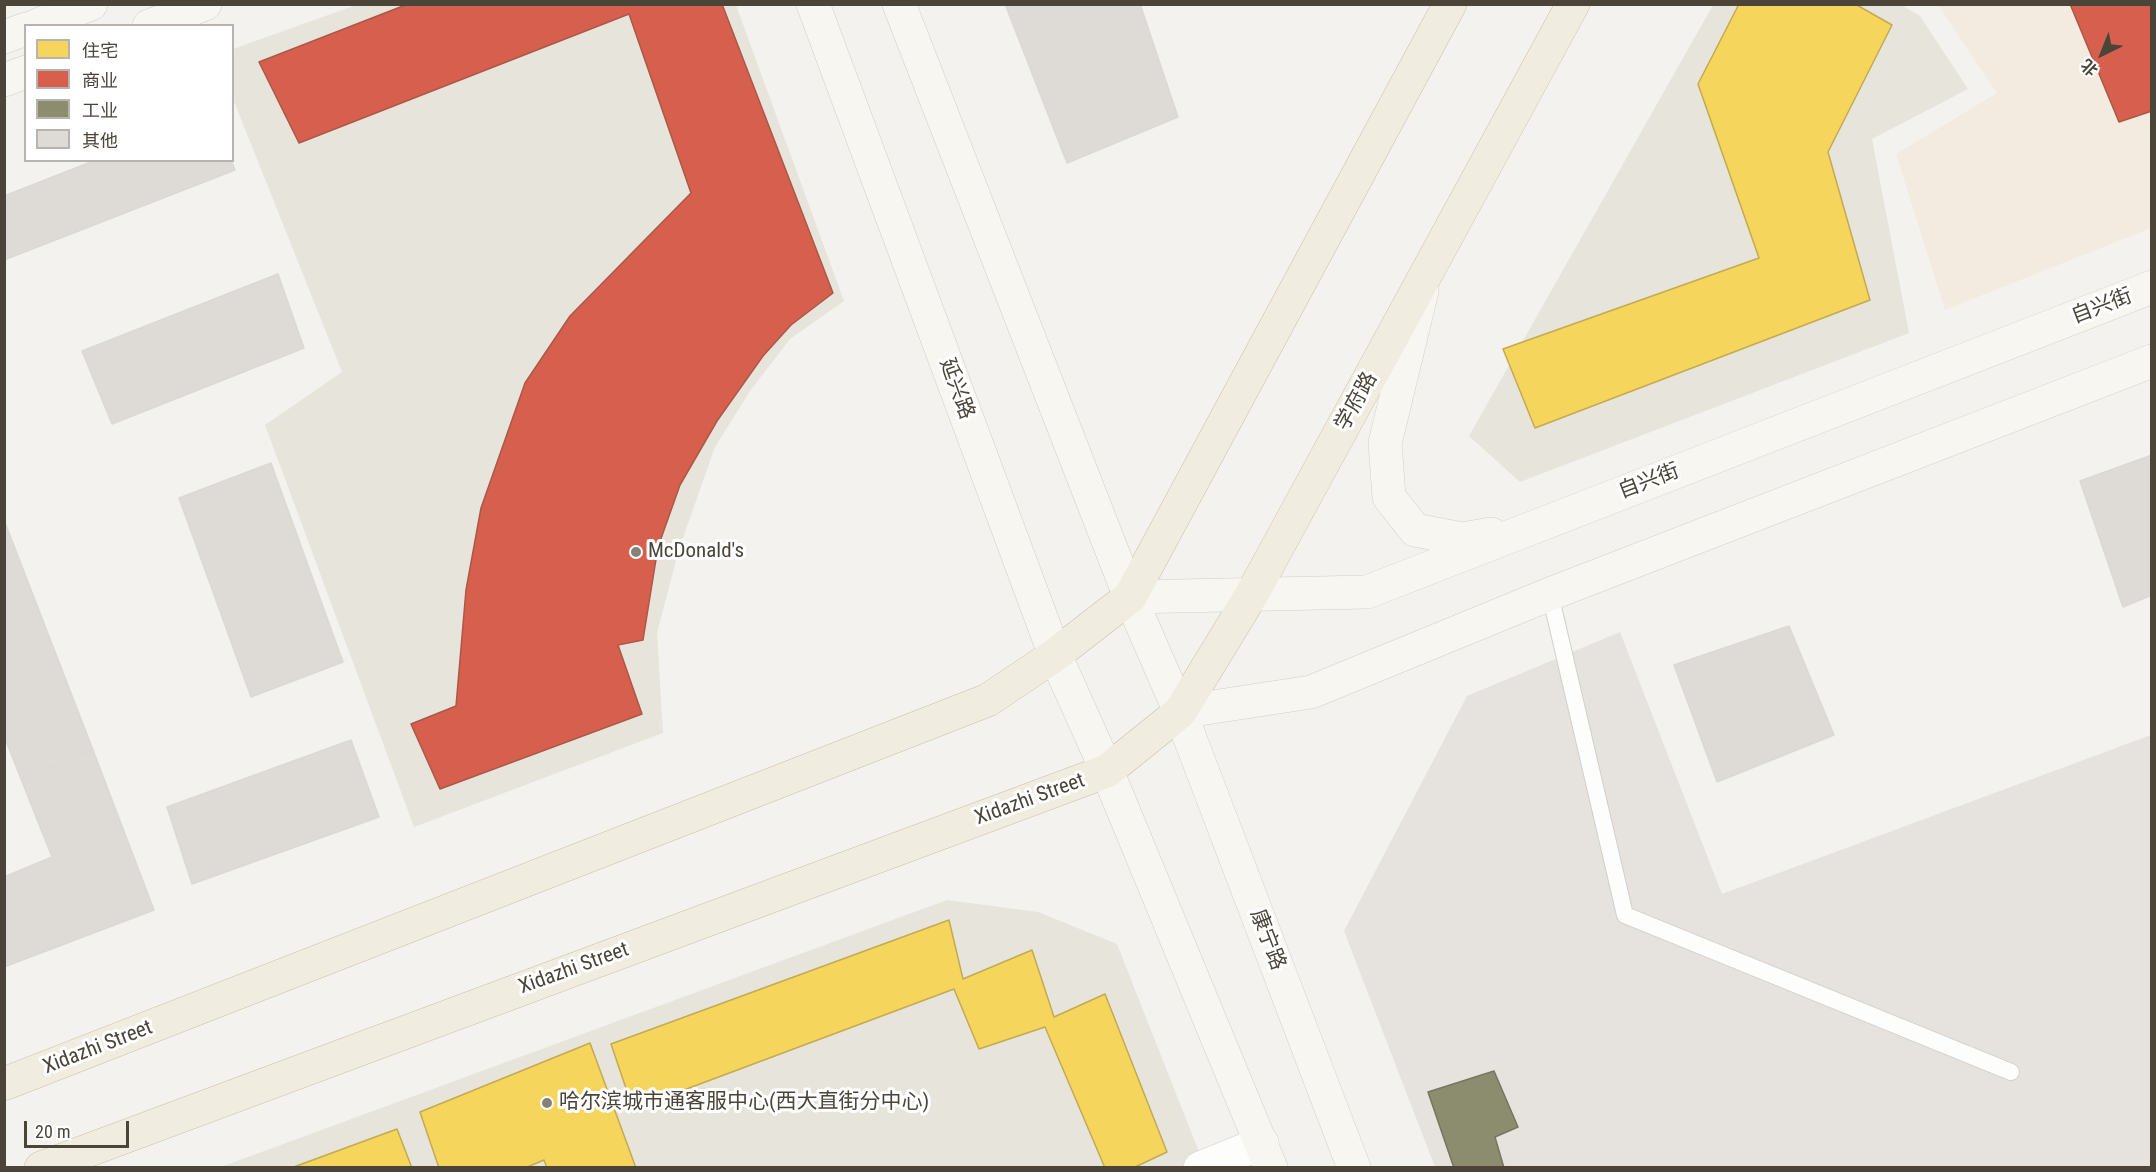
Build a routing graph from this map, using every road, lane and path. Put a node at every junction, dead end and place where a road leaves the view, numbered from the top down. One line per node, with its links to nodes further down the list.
1 (91, 4): 7 (main road)
2 (205, 4): 8 (main road)
3 (813, 4): 20 (main road, 延兴路)
4 (899, 4): 19 (main road)
5 (1450, 4): 19 (highway)
6 (1573, 4): 13 (highway, 学府路)
7 (40, 24)
8 (154, 24)
9 (24, 30): 10 (main road)
10 (4, 37)
11 (24, 73): 12 (main road)
12 (4, 80)
13 (1426, 274): 16 (main road); 17 (highway, 学府路)
14 (2151, 287): 16 (main road, 自兴街)
15 (2151, 361): 18 (main road)
16 (1540, 525): 17 (main road, 自兴街)
17 (1252, 594): 19 (main road, 自兴街); 21 (highway, 学府路)
18 (1550, 594): 21 (main road); 23 (lane)
19 (1130, 597): 20 (highway); 21 (main road)
20 (1055, 655): 22 (main road, 延兴路); 24 (highway, Xidazhi Street)
21 (1180, 712): 22 (highway, 学府路); 28 (main road, 康宁路)
22 (1107, 771): 25 (main road); 26 (highway, Xidazhi Street)
23 (2011, 1072)
24 (4, 1084)
25 (1266, 1155): 27 (street)
26 (41, 1167)
27 (1200, 1167)
28 (1354, 1167)

